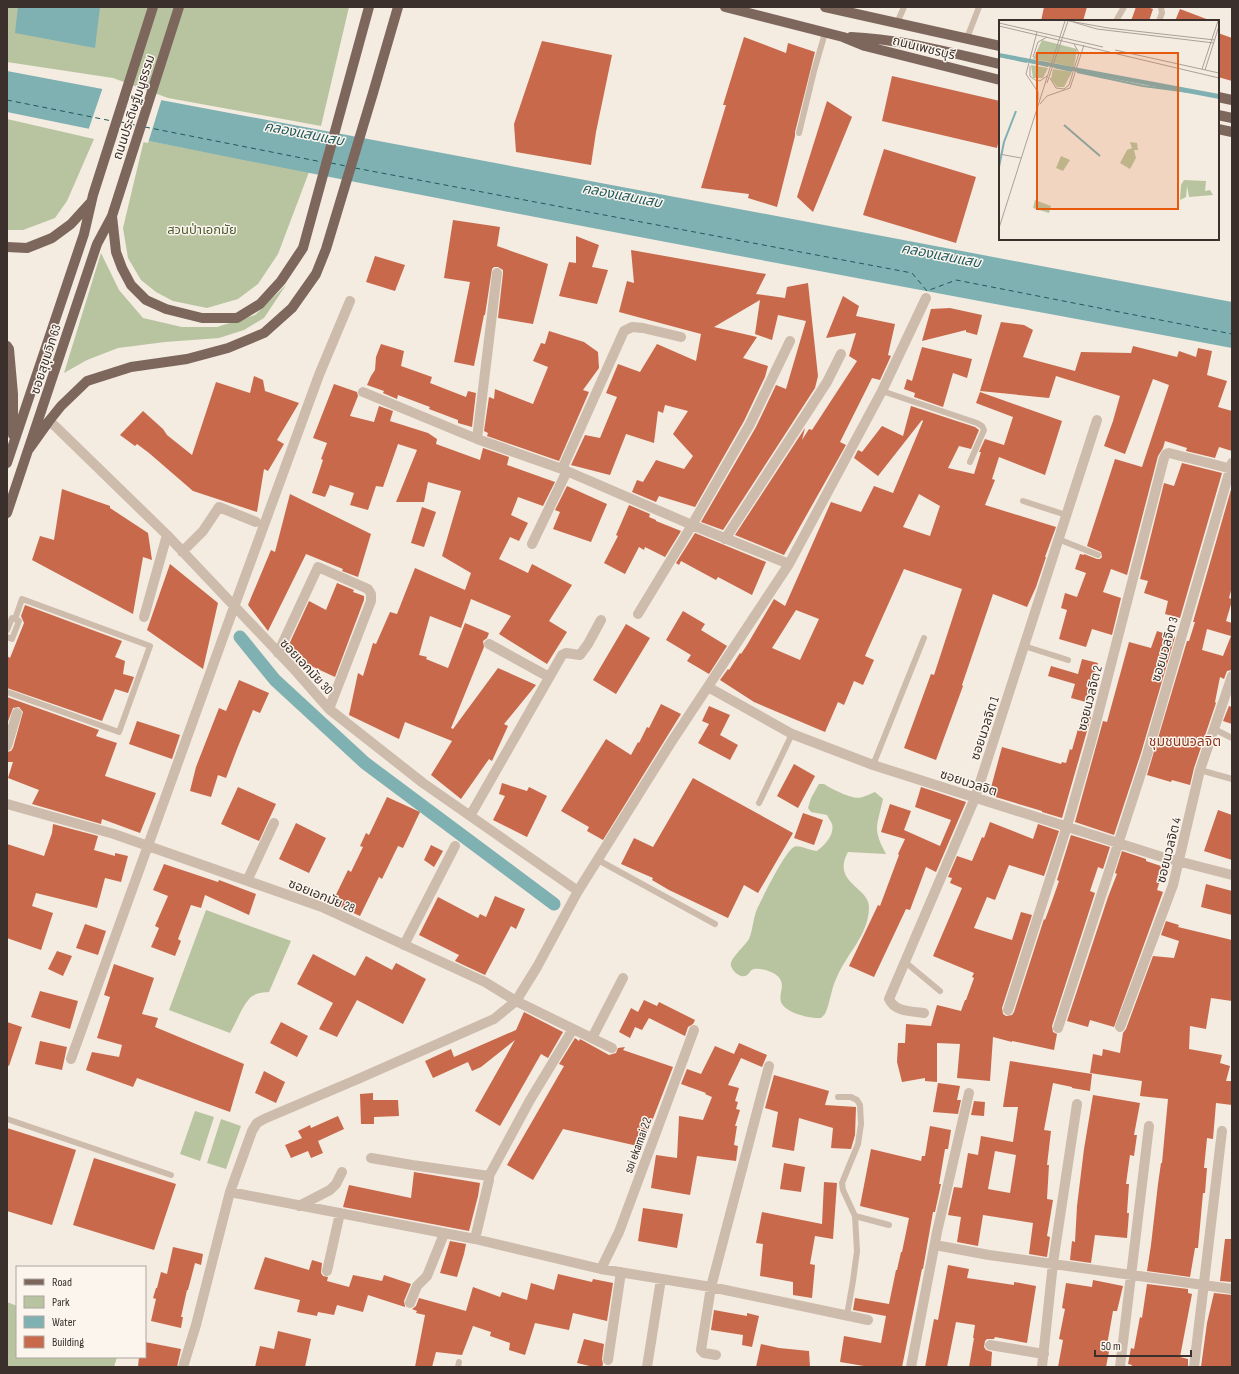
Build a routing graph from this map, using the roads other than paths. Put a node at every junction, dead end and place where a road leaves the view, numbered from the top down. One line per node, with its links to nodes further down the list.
1 (153, 7): 27 (main road, ถนนประดิษฐ์มนูธรรม)
2 (179, 7): 28 (main road, ถนนประดิษฐ์มนูธรรม)
3 (369, 7): 28 (main road)
4 (398, 7): 41 (main road)
5 (725, 7): 14 (main road, ถนนเพชรบุรี)
6 (825, 7): 13 (main road, ถนนเพชรบุรี)
7 (979, 7): 16 (lane)
8 (1124, 7): 11 (lane)
9 (1161, 7): 12 (lane)
10 (902, 8): 13 (lane)
11 (1117, 20)
12 (1159, 20)
13 (897, 23): 16 (main road, ถนนเพชรบุรี)
14 (825, 33): 15 (main road, ถนนเพชรบุรี); 26 (lane)
15 (843, 37): 18 (main road, ถนนเพชรบุรี); 19 (main road, ถนนเพชรบุรี)
16 (967, 38): 17 (main road, ถนนเพชรบุรี)
17 (999, 46)
18 (999, 64)
19 (999, 80)
20 (1219, 97): 21 (main road)
21 (1232, 100)
22 (1219, 115): 23 (main road)
23 (1232, 118)
24 (1219, 129): 25 (main road)
25 (1232, 132)
26 (799, 133)
27 (92, 198): 29 (main road); 43 (main road, ซอยสุขุมวิท 63)
28 (112, 216): 44 (main road, ซอยสุขุมวิท 63)
29 (7, 247)
30 (497, 273): 42 (street)
31 (926, 298): 37 (street)
32 (350, 301): 61 (street)
33 (681, 337): 48 (street)
34 (790, 341): 53 (street)
35 (7, 346): 39 (main road)
36 (841, 354): 55 (street)
37 (882, 391): 45 (lane); 60 (street)
38 (363, 392): 42 (street)
39 (10, 406): 43 (main road)
40 (1097, 420): 51 (street, ซอยนวลจิต 1)
41 (48, 421): 44 (main road); 54 (street, ซอยเอกมัย 30)
42 (477, 439): 48 (street)
43 (13, 445): 46 (main road, ซอยสุขุมวิท 63)
44 (29, 449): 50 (main road, ซอยสุขุมวิท 63)
45 (970, 462)
46 (7, 463)
47 (1231, 467): 91 (street, ซอยนวลจิต 2); 92 (street, ซอยนวลจิต 3)
48 (565, 470): 53 (street); 57 (street)
49 (1022, 501): 51 (lane)
50 (7, 513)
51 (1066, 515): 56 (street, ซอยนวลจิต 1)
52 (256, 522): 58 (street)
53 (692, 525): 55 (street); 62 (street)
54 (167, 535): 58 (street, ซอยเอกมัย 30); 63 (street)
55 (725, 539): 60 (street)
56 (1058, 540): 59 (lane); 70 (street, ซอยนวลจิต 1)
57 (532, 544)
58 (182, 552): 61 (street, ซอยเอกมัย 30)
59 (1098, 555)
60 (788, 564): 75 (street)
61 (234, 607): 71 (street, ซอยเอกมัย 30); 93 (street)
62 (638, 614)
63 (144, 617)
64 (15, 620): 66 (lane); 68 (lane); 76 (lane)
65 (601, 620): 74 (street)
66 (8, 628)
67 (924, 638): 83 (lane)
68 (7, 639)
69 (489, 644): 74 (street)
70 (1024, 646): 72 (lane); 86 (street, ซอยนวลจิต 1)
71 (278, 652): 77 (street, ซอยเอกมัย 30); 77 (street)
72 (1068, 660)
73 (1232, 676): 79 (street, ซอยนวลจิต 4)
74 (549, 677): 89 (street)
75 (708, 687): 80 (street, ซอยนวลจิต); 95 (street)
76 (7, 692)
77 (329, 709): 89 (street, ซอยเอกมัย 30)
78 (17, 713): 82 (street)
79 (1214, 729): 81 (lane); 84 (street, ซอยนวลจิต 4)
80 (792, 734): 83 (street, ซอยนวลจิต); 87 (lane)
81 (1232, 738)
82 (7, 746)
83 (873, 765): 86 (street, ซอยนวลจิต)
84 (1200, 770): 85 (lane); 96 (street, ซอยนวลจิต 4)
85 (1232, 779)
86 (975, 798): 91 (street, ซอยนวลจิต); 102 (street, ซอยนวลจิต 1)
87 (759, 803)
88 (7, 804): 93 (street, ซอยเอกมัย 28)
89 (470, 816): 99 (street, ซอยเอกมัย 30)
90 (274, 823): 98 (street)
91 (1067, 826): 92 (street, ซอยนวลจิต); 106 (street, ซอยนวลจิต 2)
92 (1119, 843): 96 (street, ซอยนวลจิต); 109 (street, ซอยนวลจิต 3)
93 (149, 846): 98 (street, ซอยเอกมัย 28); 114 (street)
94 (455, 846): 101 (street)
95 (598, 860): 99 (street); 100 (lane)
96 (1179, 861): 97 (street, ซอยนวลจิต); 108 (street, ซอยนวลจิต 4)
97 (1232, 875)
98 (247, 881): 101 (street, ซอยเอกมัย 28)
99 (578, 891): 105 (street)
100 (715, 924)
101 (404, 945): 105 (street, ซอยเอกมัย 28)
102 (904, 961): 104 (lane); 107 (street, ซอยนวลจิต 1)
103 (623, 978): 112 (street)
104 (940, 990)
105 (516, 1000): 110 (street, ซอยเอกมัย 28); 126 (street)
106 (1008, 1010)
107 (924, 1013)
108 (1120, 1027)
109 (1058, 1028)
110 (573, 1029): 112 (street, ซอยเอกมัย 28); 125 (street)
111 (694, 1030): 135 (street, soi ekamai 22)
112 (592, 1038): 113 (street, ซอยเอกมัย 28)
113 (612, 1048)
114 (72, 1059)
115 (769, 1066): 141 (street)
116 (969, 1093): 133 (street)
117 (838, 1097): 129 (lane)
118 (1077, 1104): 134 (street)
119 (7, 1119): 124 (lane)
120 (1149, 1126): 138 (street)
121 (1222, 1131): 140 (street)
122 (371, 1158): 125 (street)
123 (342, 1172): 127 (street)
124 (171, 1175)
125 (489, 1176): 132 (street)
126 (230, 1192): 127 (street); 150 (street)
127 (299, 1206): 128 (street)
128 (340, 1214): 131 (street); 136 (street)
129 (855, 1216): 130 (lane); 144 (lane)
130 (890, 1225)
131 (444, 1234): 132 (street); 143 (street)
132 (475, 1240): 135 (street)
133 (934, 1245): 134 (street); 152 (street)
134 (1053, 1263): 138 (street); 147 (street)
135 (601, 1268): 137 (street)
136 (327, 1271)
137 (621, 1272): 139 (street); 149 (street)
138 (1132, 1275): 140 (street); 154 (street)
139 (661, 1278): 141 (street); 151 (street)
140 (1203, 1285): 142 (street); 155 (street)
141 (711, 1287): 144 (street); 148 (street)
142 (1232, 1289)
143 (410, 1303)
144 (847, 1315): 145 (street)
145 (868, 1320)
146 (990, 1345): 147 (street)
147 (1044, 1354): 153 (street)
148 (716, 1355)
149 (608, 1360)
150 (183, 1367)
151 (647, 1367)
152 (911, 1367)
153 (1042, 1367)
154 (1120, 1367)
155 (1194, 1367)

